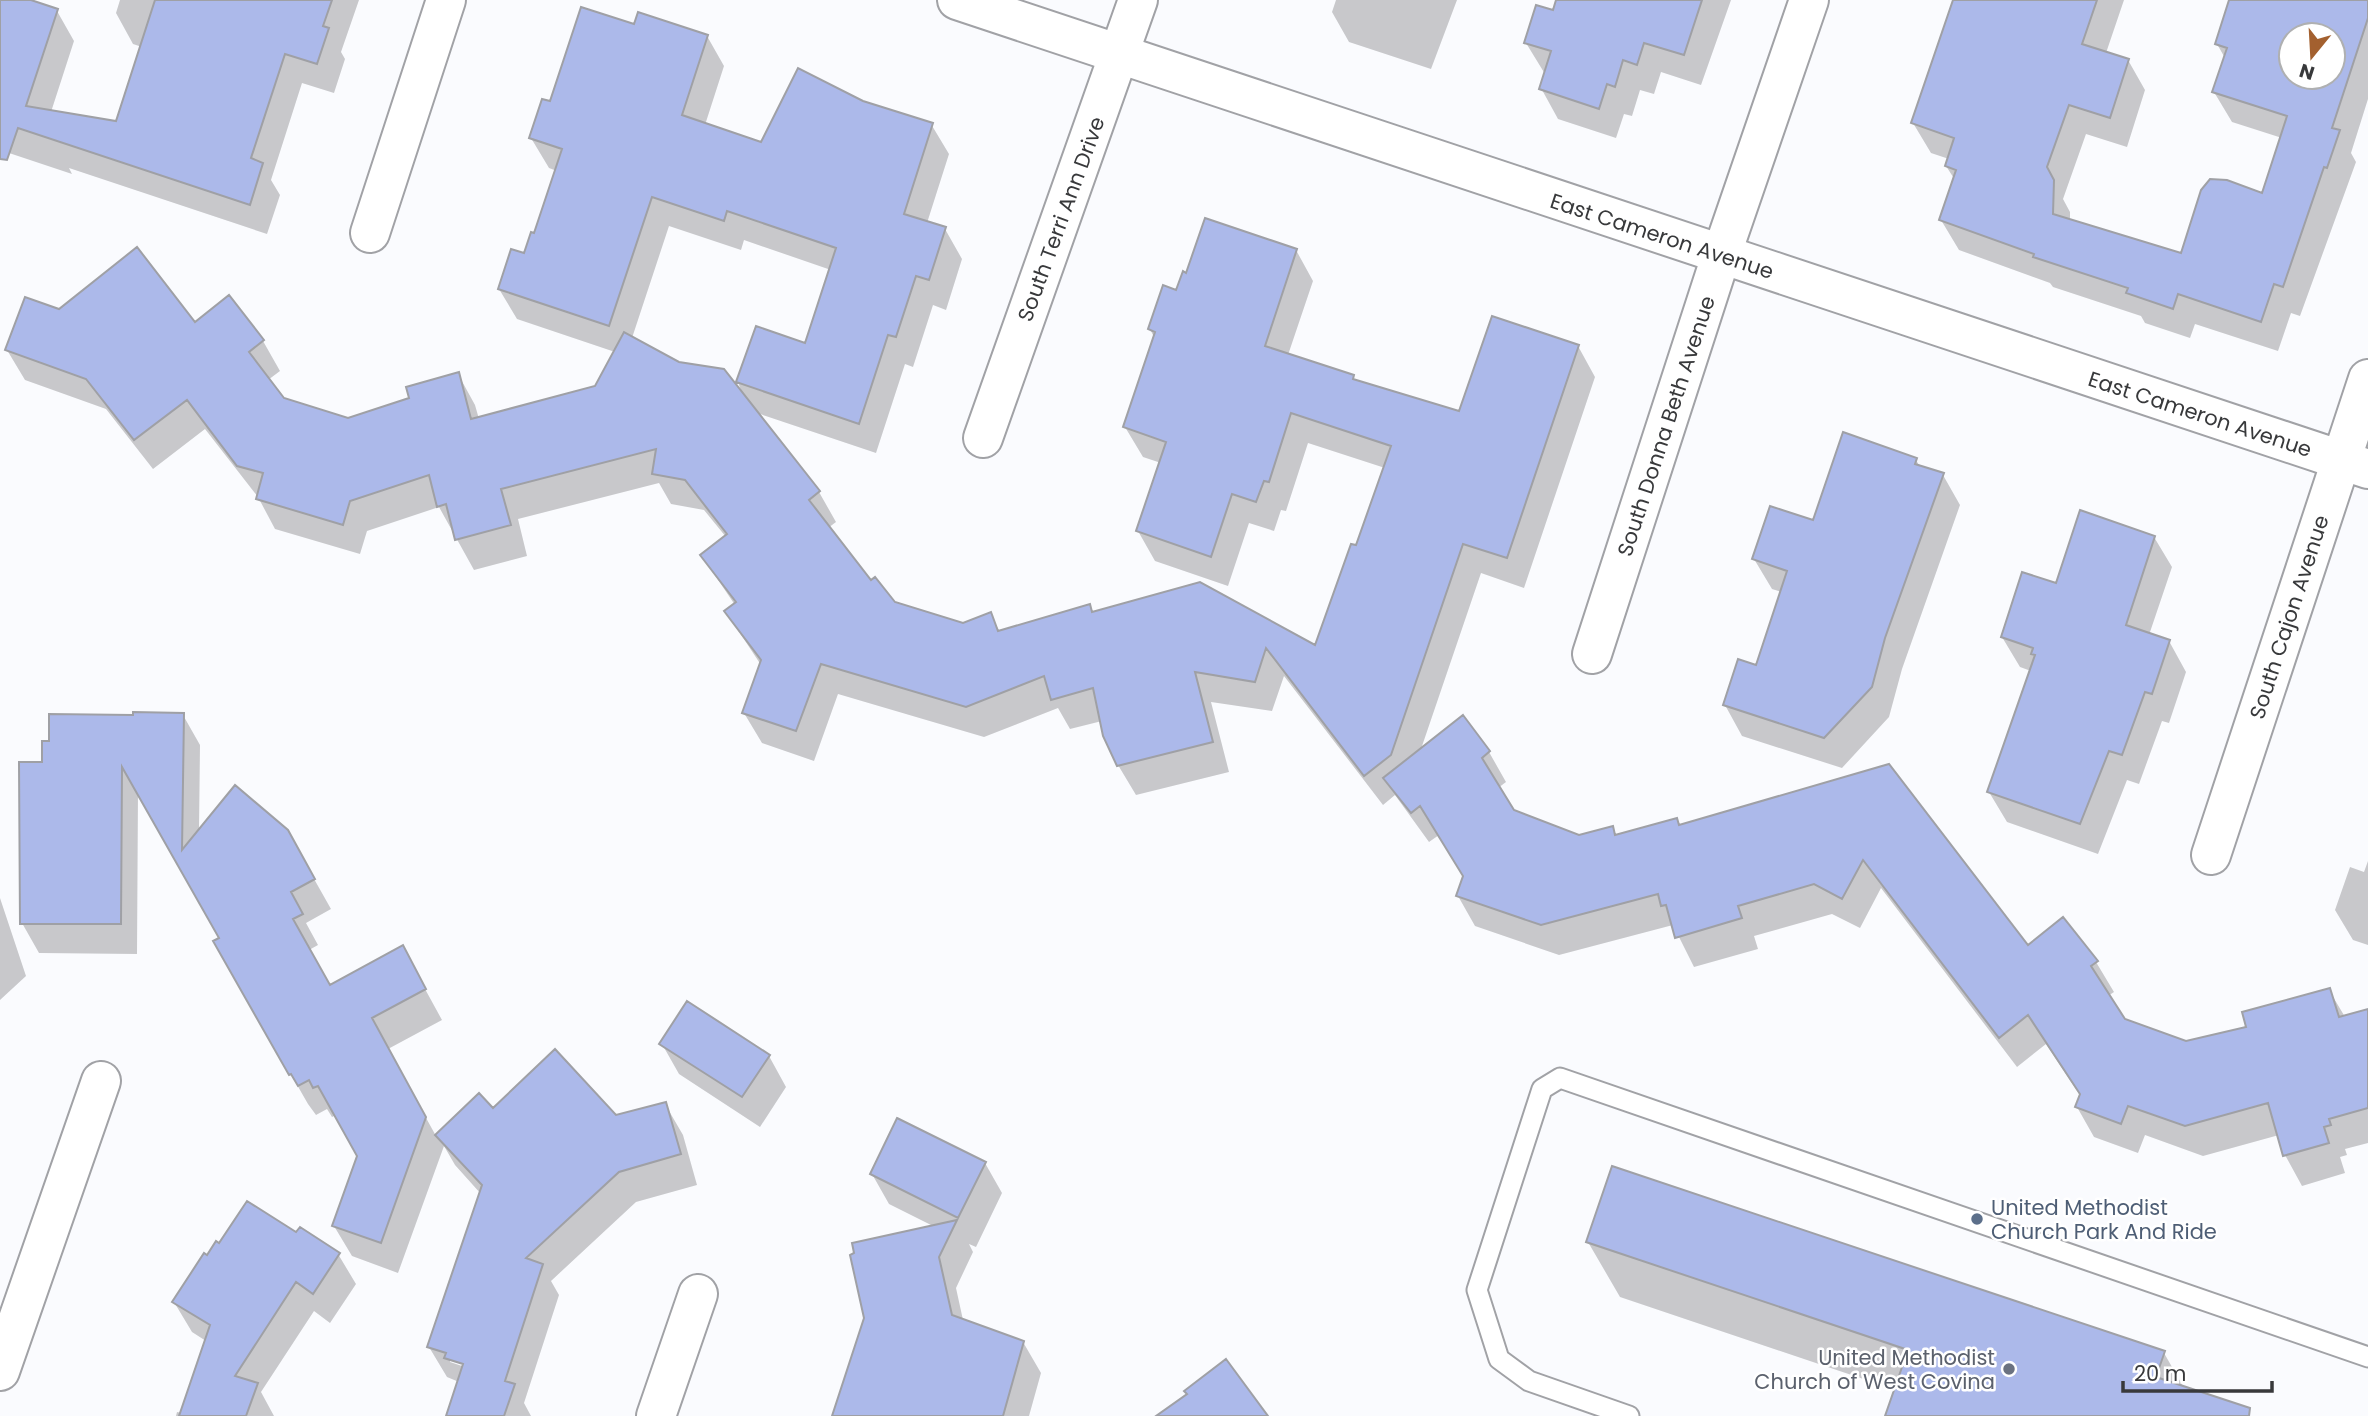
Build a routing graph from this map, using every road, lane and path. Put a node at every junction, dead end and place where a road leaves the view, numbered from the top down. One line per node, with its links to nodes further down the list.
1 (446, 0): 6 (street)
2 (957, 0): 5 (street, East Cameron Avenue)
3 (1138, 0): 5 (street, South Terri Ann Drive)
4 (1809, 0): 7 (street, South Donna Beth Avenue)
5 (1119, 54): 7 (street, East Cameron Avenue); 9 (street, South Terri Ann Drive)
6 (370, 233)
7 (1721, 256): 10 (street, East Cameron Avenue); 11 (street, South Donna Beth Avenue)
8 (2368, 379): 10 (street, South Cajon Avenue)
9 (983, 438)
10 (2354, 465): 12 (street, South Cajon Avenue)
11 (1591, 654)
12 (2211, 855)
13 (101, 1081): 16 (street)
14 (698, 1294): 17 (street)
15 (2368, 1357): 18 (lane)
16 (0, 1371)
17 (656, 1416)
18 (1629, 1416)

